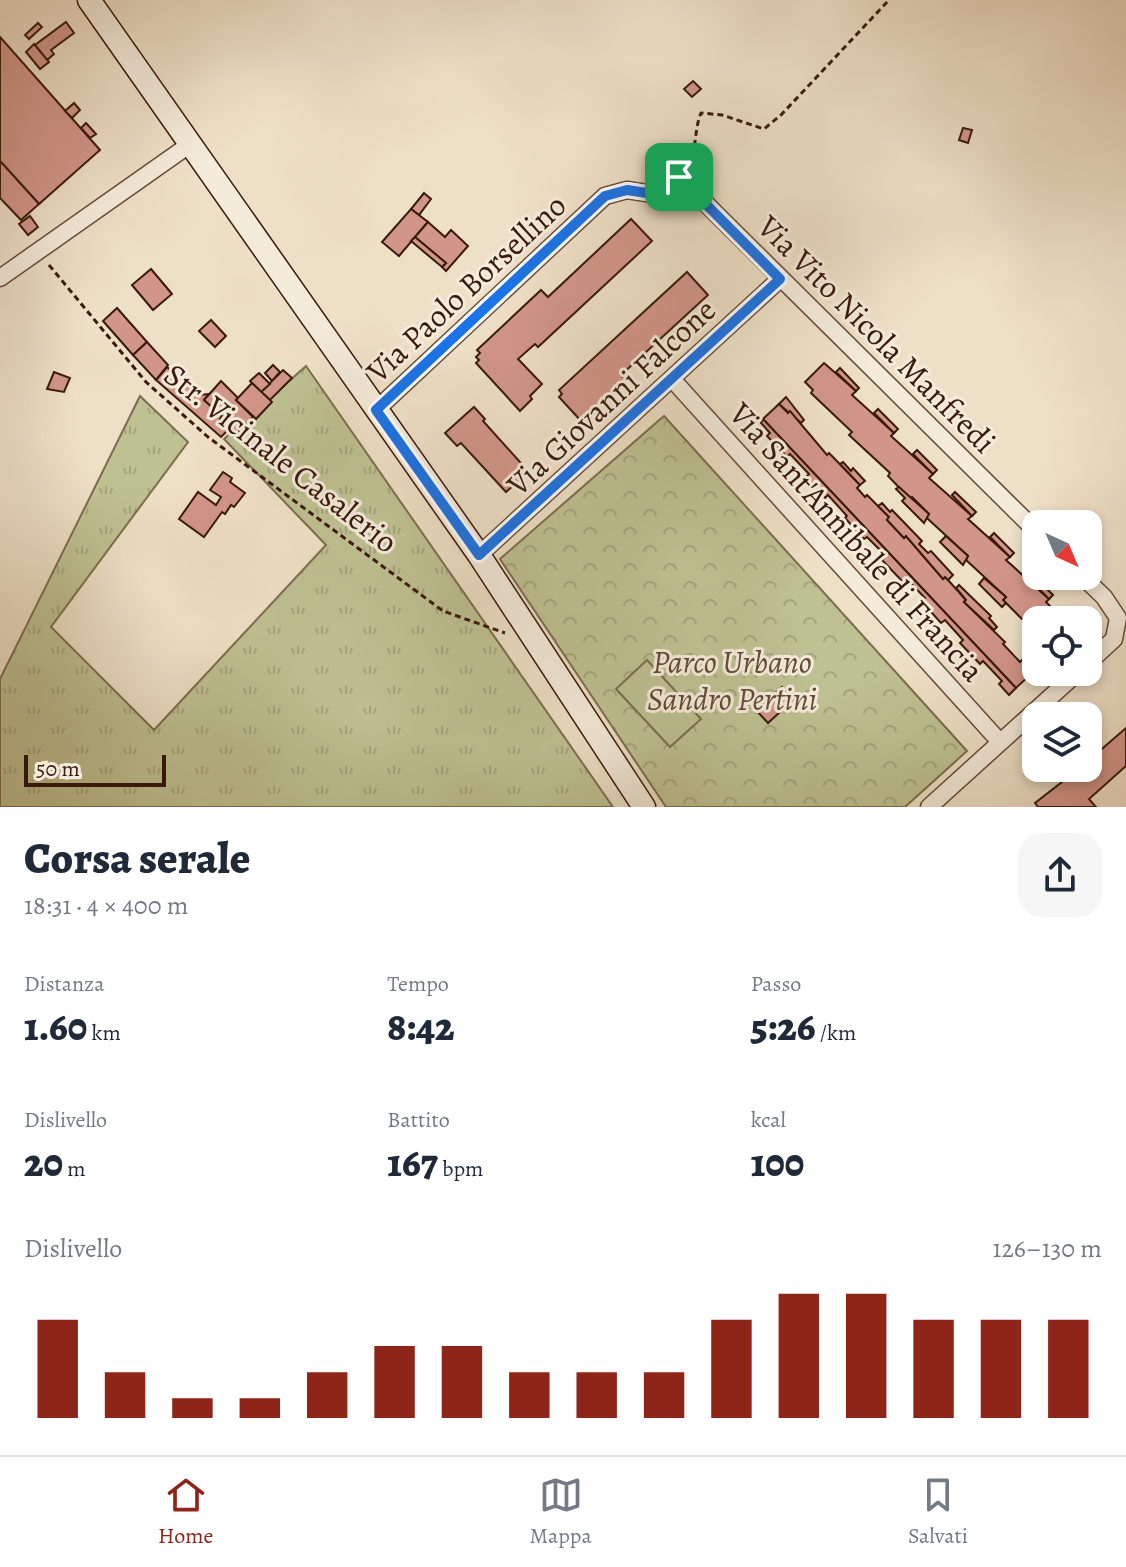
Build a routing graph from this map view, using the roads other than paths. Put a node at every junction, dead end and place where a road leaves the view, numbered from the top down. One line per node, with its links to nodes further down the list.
1 (89, 0): 2 (main road)
2 (189, 145): 4 (street); 7 (main road)
3 (679, 177): 5 (street, Via Vito Nicola Manfredi); 7 (street, Via Paolo Borsellino)
4 (0, 278)
5 (780, 279): 6 (street, Via Giovanni Falcone); 8 (street, Via Vito Nicola Manfredi)
6 (672, 379): 9 (street, Via Giovanni Falcone); 13 (street, Via Sant'Annibale di Francia)
7 (376, 410): 9 (main road)
8 (1022, 517)
9 (479, 555): 14 (main road)
10 (1097, 590): 11 (street)
11 (1102, 650)
12 (1062, 686): 13 (street)
13 (1000, 742): 15 (street)
14 (644, 807)
15 (929, 807)

